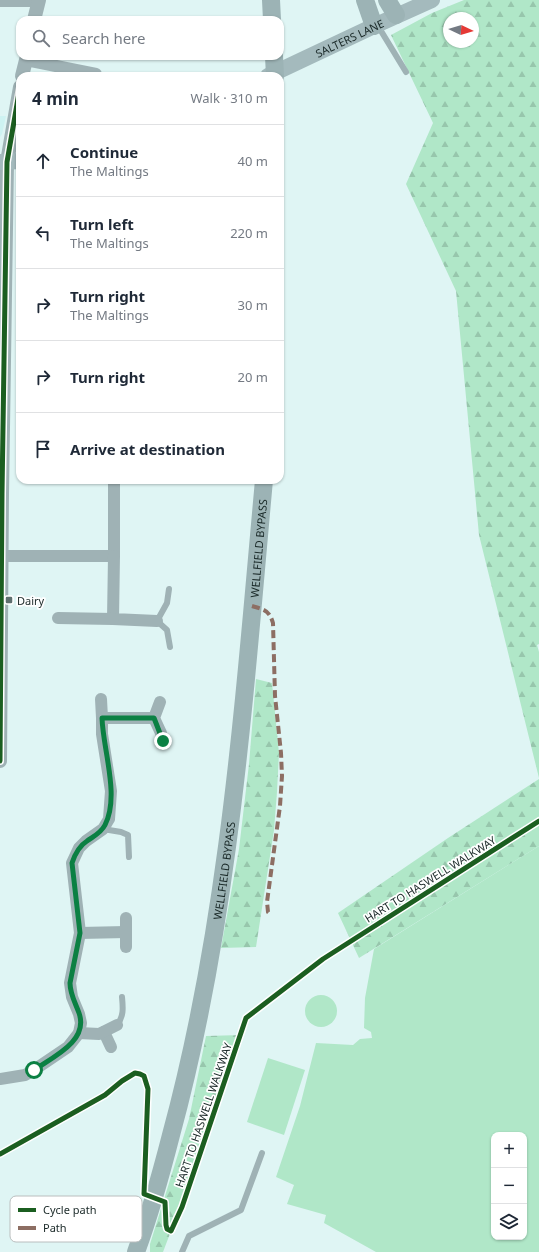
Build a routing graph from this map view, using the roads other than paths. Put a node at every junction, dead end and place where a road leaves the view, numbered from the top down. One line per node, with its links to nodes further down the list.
1 (365, 0): 10 (main road)
2 (387, 0): 7 (main road)
3 (432, 0): 7 (main road, SALTERS LANE)
4 (0, 1): 5 (street)
5 (39, 1): 8 (street)
6 (271, 1): 9 (main road)
7 (396, 15): 10 (main road, SALTERS LANE)
8 (35, 16)
9 (272, 16)
10 (375, 25): 17 (main road, SALTERS LANE); 18 (lane)
11 (26, 60): 14 (street)
12 (33, 60): 15 (street)
13 (274, 60): 16 (main road)
14 (23, 72)
15 (73, 72)
16 (275, 72)
17 (276, 72)
18 (406, 72)
19 (16, 115): 20 (street)
20 (9, 162): 24 (street)
21 (114, 484): 25 (street)
22 (253, 484): 27 (main road)
23 (264, 484): 27 (main road, WELLFIELD BYPASS)
24 (1, 556): 25 (street); 38 (street)
25 (114, 556): 29 (street)
26 (169, 588): 30 (lane)
27 (254, 589): 52 (main road, WELLFIELD BYPASS)
28 (58, 618): 29 (street)
29 (113, 619): 30 (street)
30 (157, 621): 31 (lane)
31 (170, 647)
32 (102, 699): 34 (street)
33 (160, 702): 35 (street)
34 (102, 718): 35 (street); 39 (street)
35 (154, 718): 36 (street)
36 (161, 733): 37 (lane)
37 (162, 748)
38 (0, 760)
39 (103, 830): 40 (lane); 43 (street)
40 (129, 857)
41 (126, 918): 42 (street)
42 (126, 932): 43 (street); 44 (street)
43 (80, 933): 48 (street)
44 (126, 947)
45 (122, 997): 46 (lane)
46 (117, 1025): 47 (street)
47 (104, 1032): 48 (street); 49 (street)
48 (80, 1033): 50 (street)
49 (111, 1047)
50 (0, 1079)
51 (262, 1153): 55 (lane)
52 (142, 1234)
53 (139, 1242): 54 (main road, WELLFIELD BYPASS)
54 (136, 1252)
55 (182, 1252)

